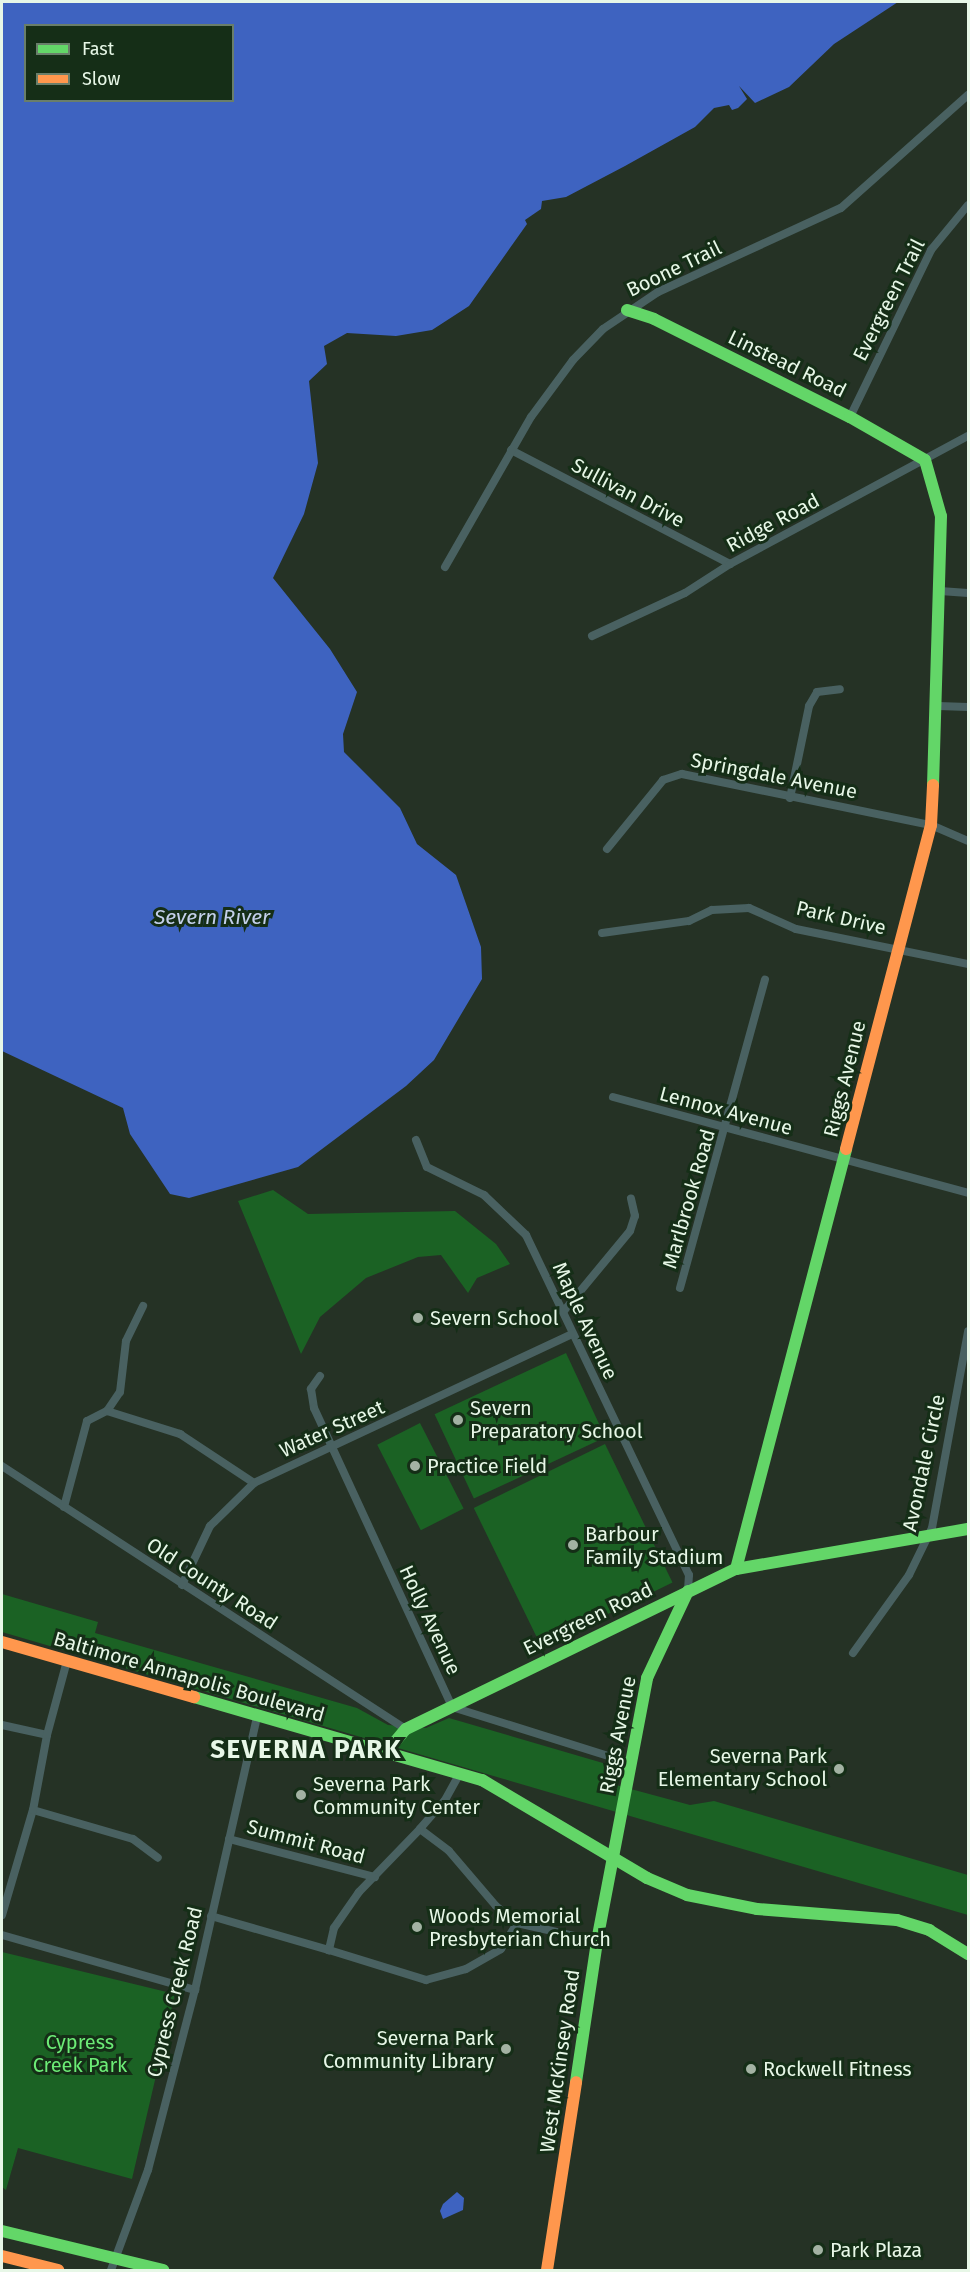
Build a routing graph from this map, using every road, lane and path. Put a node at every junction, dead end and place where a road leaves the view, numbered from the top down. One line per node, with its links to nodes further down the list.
1 (969, 95): 3 (street, Boone Trail)
2 (969, 205): 4 (street, Evergreen Trail)
3 (627, 310): 4 (main road, Linstead Road); 6 (street, Boone Trail)
4 (850, 417): 7 (main road, Linstead Road)
5 (969, 436): 7 (street, Ridge Road)
6 (511, 450): 8 (street, Sullivan Drive); 9 (street, Boone Trail)
7 (925, 460): 8 (street, Ridge Road); 10 (main road, Riggs Avenue)
8 (730, 564): 12 (street, Ridge Road)
9 (445, 567)
10 (940, 591): 11 (street); 14 (main road, Riggs Avenue)
11 (969, 593)
12 (592, 636)
13 (840, 689): 16 (street)
14 (938, 706): 15 (street); 17 (main road, Riggs Avenue)
15 (969, 707)
16 (790, 798): 17 (street, Springdale Avenue); 19 (street, Springdale Avenue)
17 (931, 825): 18 (street); 21 (main road, Riggs Avenue)
18 (969, 841)
19 (607, 849)
20 (602, 933): 21 (street, Park Drive)
21 (901, 949): 22 (street, Park Drive); 27 (main road, Riggs Avenue)
22 (969, 964)
23 (765, 980): 25 (street, Marlbrook Road)
24 (613, 1097): 25 (street, Lennox Avenue)
25 (726, 1129): 27 (street, Lennox Avenue); 30 (street, Marlbrook Road)
26 (416, 1140): 32 (street, Maple Avenue)
27 (844, 1160): 28 (street, Lennox Avenue); 43 (main road, Riggs Avenue)
28 (969, 1193)
29 (631, 1198): 32 (street)
30 (680, 1288)
31 (143, 1306): 36 (street)
32 (563, 1312): 34 (street, Maple Avenue)
33 (969, 1331): 42 (street, Avondale Circle)
34 (572, 1334): 37 (street, Water Street); 45 (street, Maple Avenue)
35 (320, 1376): 37 (street, Holly Avenue)
36 (107, 1411): 39 (street); 40 (street)
37 (332, 1449): 39 (street, Water Street); 49 (street, Holly Avenue)
38 (2, 1466): 40 (street, Old County Road)
39 (254, 1483): 44 (street)
40 (64, 1507): 44 (street, Old County Road)
41 (969, 1529): 42 (main road, Evergreen Road)
42 (929, 1535): 43 (main road, Evergreen Road); 47 (street, Avondale Circle)
43 (736, 1569): 45 (main road, Evergreen Road)
44 (182, 1585): 52 (street, Old County Road)
45 (688, 1591): 49 (main road, Evergreen Road); 55 (main road, Riggs Avenue)
46 (2, 1642): 48 (main road, Baltimore Annapolis Boulevard)
47 (853, 1653)
48 (67, 1661): 50 (main road, Baltimore Annapolis Boulevard); 53 (street)
49 (452, 1707): 52 (main road, Evergreen Road); 55 (street)
50 (257, 1717): 54 (main road, Baltimore Annapolis Boulevard); 59 (street, Cypress Creek Road)
51 (2, 1725): 53 (street)
52 (406, 1729): 54 (main road, Evergreen Road)
53 (46, 1735): 57 (street)
54 (384, 1755): 56 (main road, Baltimore Annapolis Boulevard)
55 (631, 1763): 60 (main road, Riggs Avenue)
56 (460, 1773): 58 (street); 60 (main road, Baltimore Annapolis Boulevard)
57 (33, 1810): 61 (street); 63 (street)
58 (420, 1829): 62 (street); 65 (street)
59 (229, 1839): 62 (street, Summit Road); 64 (street, Cypress Creek Road)
60 (611, 1857): 67 (main road, West McKinsey Road); 69 (main road, Baltimore Annapolis Boulevard)
61 (158, 1858)
62 (375, 1876): 68 (street)
63 (2, 1915)
64 (211, 1916): 68 (street); 70 (street, Cypress Creek Road)
65 (517, 1923): 67 (street); 68 (street)
66 (2, 1935): 70 (street)
67 (597, 1941): 76 (main road, West McKinsey Road)
68 (329, 1950)
69 (969, 1954)
70 (195, 1990): 73 (street, Cypress Creek Road)
71 (2, 2231): 73 (main road)
72 (2, 2256): 74 (main road)
73 (114, 2265): 75 (main road)
74 (58, 2271)
75 (163, 2271)
76 (547, 2271)

